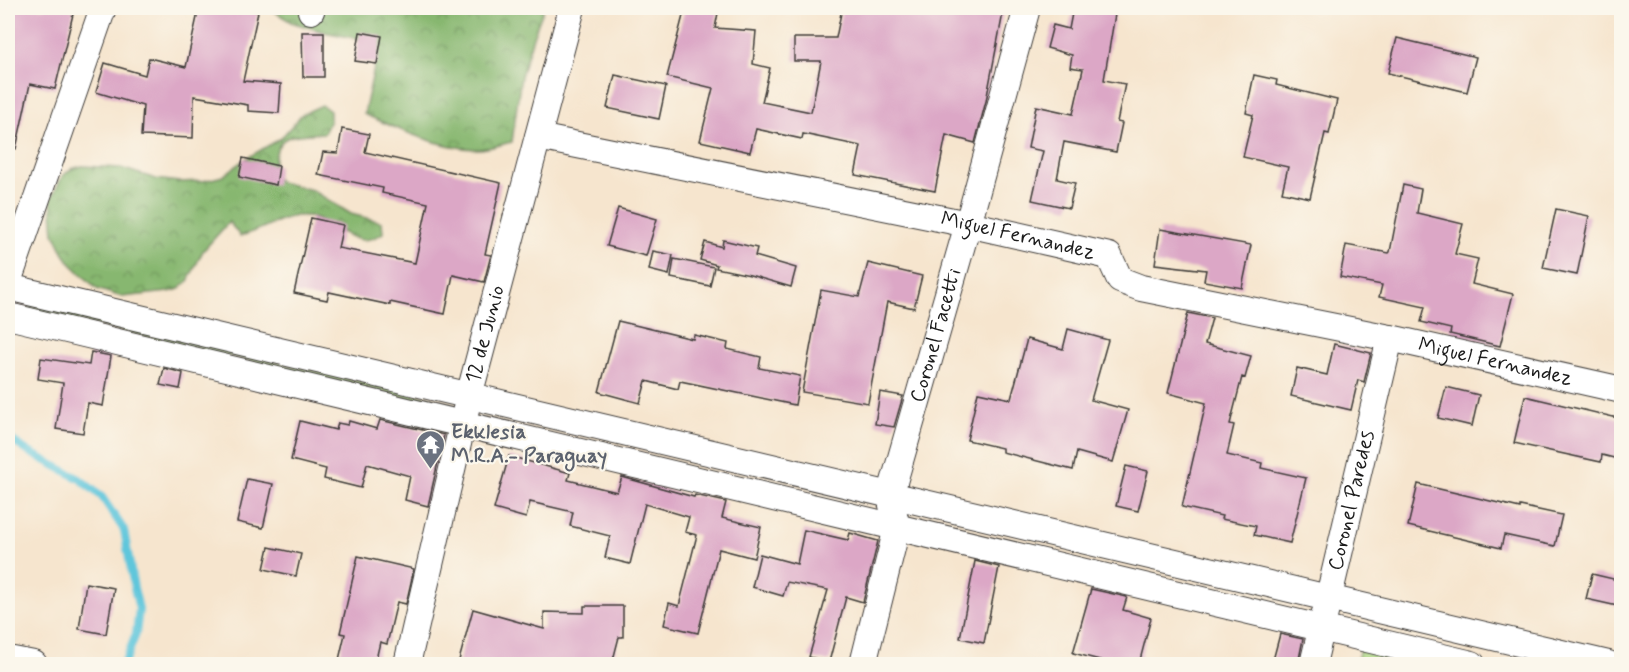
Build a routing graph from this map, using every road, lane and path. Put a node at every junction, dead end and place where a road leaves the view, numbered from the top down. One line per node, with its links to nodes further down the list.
1 (103, 8): 6 (street)
2 (572, 8): 4 (street, 12 de Junio)
3 (1027, 8): 5 (street, Coronel Facetti)
4 (538, 137): 5 (street, Miguel Fernandez); 11 (street, 12 de Junio)
5 (968, 224): 9 (street, Miguel Fernandez); 13 (street, Coronel Facetti)
6 (8, 282)
7 (8, 287): 11 (street)
8 (8, 314): 12 (street)
9 (1390, 338): 10 (street, Miguel Fernandez); 15 (street, Coronel Paredes)
10 (1622, 390)
11 (469, 396): 12 (street, 12 de Junio); 13 (street)
12 (462, 424): 14 (street); 19 (street, 12 de Junio)
13 (890, 496): 14 (street, Coronel Facetti); 15 (street)
14 (897, 528): 16 (street); 20 (street, Coronel Facetti)
15 (1329, 600): 16 (street, Coronel Paredes); 23 (street)
16 (1322, 630): 21 (street, Coronel Paredes); 22 (street)
17 (8, 659): 18 (street)
18 (34, 664)
19 (407, 664)
20 (863, 664)
21 (1313, 664)
22 (1472, 664)
23 (1608, 664)

